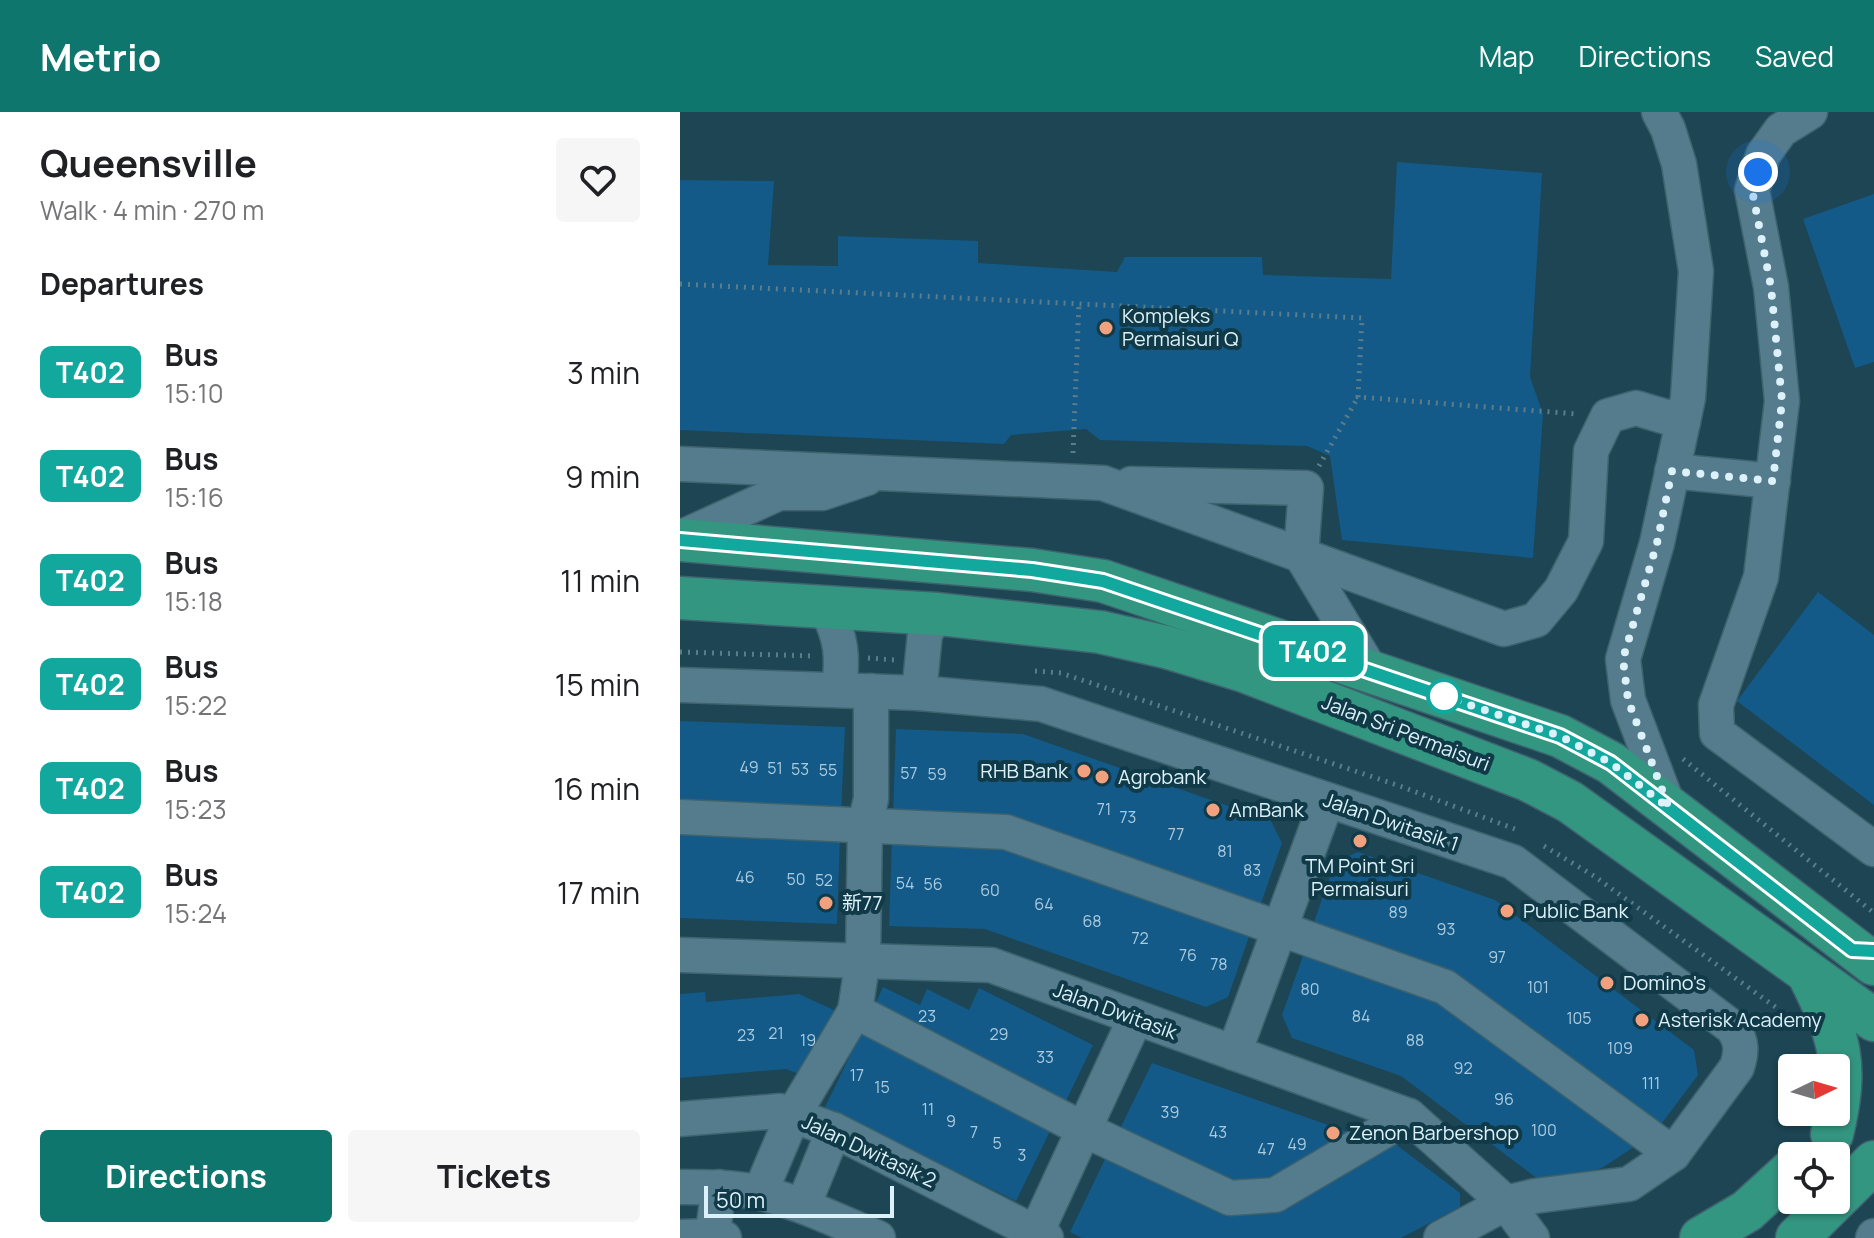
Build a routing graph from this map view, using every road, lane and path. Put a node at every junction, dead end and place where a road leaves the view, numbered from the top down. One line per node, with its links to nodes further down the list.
1 (1810, 112): 11 (street)
2 (1669, 118): 7 (street)
3 (680, 284): 4 (path)
4 (1079, 302): 5 (path); 12 (path)
5 (1358, 397): 6 (path); 13 (path)
6 (1608, 416): 7 (street); 15 (street)
7 (1683, 422): 9 (street)
8 (680, 464): 10 (street)
9 (1672, 471): 11 (street); 25 (street)
10 (885, 472): 12 (street); 14 (street)
11 (1773, 481): 28 (street)
12 (1087, 482): 13 (street); 15 (street)
13 (1306, 488): 15 (street)
14 (680, 539): 19 (main road)
15 (1301, 555): 19 (street)
16 (680, 598): 17 (main road, Jalan Sri Permaisuri)
17 (826, 608): 18 (main road, Jalan Sri Permaisuri); 21 (street)
18 (938, 614): 22 (street); 34 (main road, Jalan Sri Permaisuri)
19 (1371, 671): 25 (main road)
20 (680, 685): 21 (street, Jalan Dwitasik 1)
21 (855, 691): 22 (street, Jalan Dwitasik 1); 27 (street)
22 (919, 693): 24 (street, Jalan Dwitasik 1)
23 (1678, 756): 29 (path)
24 (1327, 800): 30 (street); 47 (street, Jalan Dwitasik 1)
25 (1669, 808): 32 (main road)
26 (680, 817): 27 (street)
27 (865, 824): 30 (street); 33 (street)
28 (1874, 849)
29 (1874, 913)
30 (1280, 930): 38 (street); 47 (street)
31 (680, 955): 33 (street, Jalan Dwitasik)
32 (1867, 955)
33 (863, 959): 35 (street); 36 (street, Jalan Dwitasik)
34 (1808, 974): 37 (main road, Jalan Sri Permaisuri); 45 (main road)
35 (855, 1011): 40 (street); 44 (street)
36 (1135, 1019): 38 (street, Jalan Dwitasik); 44 (street)
37 (1874, 1020)
38 (1234, 1053): 41 (street, Jalan Dwitasik)
39 (1874, 1087): 46 (main road)
40 (793, 1115): 42 (street, Jalan Dwitasik 2); 43 (street, Jalan Dwitasik 2); 52 (street)
41 (1409, 1116): 44 (street); 53 (street, Jalan Dwitasik)
42 (680, 1119)
43 (834, 1130): 54 (street); 55 (street, Jalan Dwitasik 2)
44 (1085, 1130): 55 (street)
45 (1821, 1142)
46 (1823, 1142)
47 (1673, 1154): 53 (street, Jalan Dwitasik 1)
48 (1873, 1164): 62 (main road)
49 (1778, 1183): 61 (main road)
50 (680, 1187): 51 (street)
51 (719, 1187): 52 (street); 56 (street)
52 (760, 1193): 54 (street)
53 (1506, 1203): 58 (street); 59 (street); 60 (street, Jalan Dwitasik)
54 (803, 1206): 57 (street)
55 (1041, 1236)
56 (707, 1237)
57 (878, 1238)
58 (1441, 1238)
59 (1508, 1238)
60 (1532, 1238)
61 (1701, 1238)
62 (1797, 1238)

